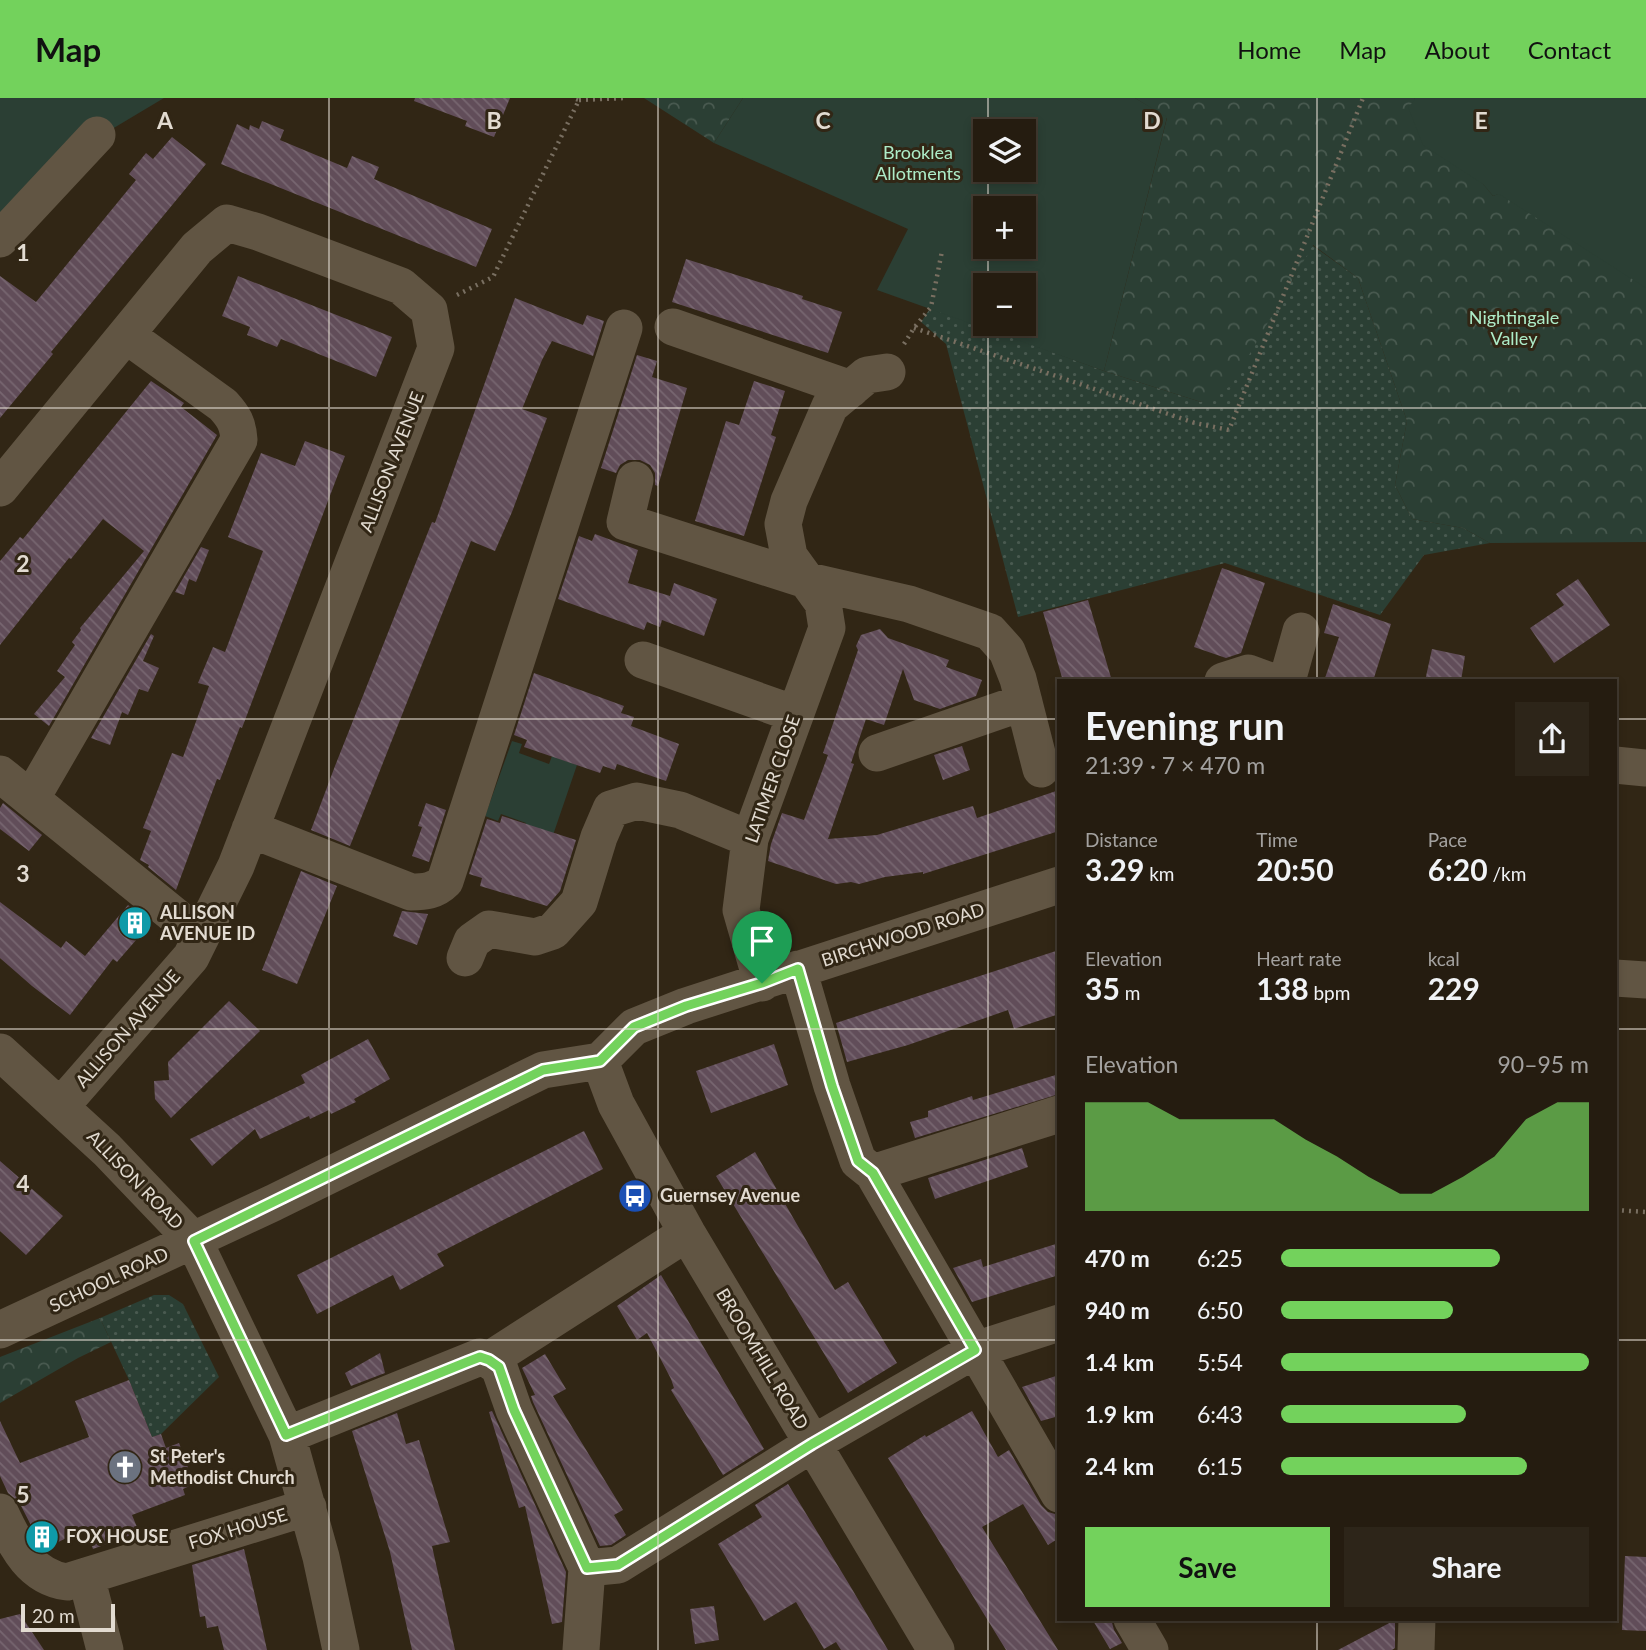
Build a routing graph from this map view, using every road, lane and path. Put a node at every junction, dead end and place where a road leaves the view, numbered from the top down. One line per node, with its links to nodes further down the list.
1 (625, 98): 3 (path)
2 (1363, 98): 10 (path)
3 (576, 99): 7 (path)
4 (97, 135): 5 (street)
5 (0, 239)
6 (942, 251): 10 (path)
7 (429, 310): 11 (street); 30 (street, ALLISON AVENUE)
8 (673, 327): 13 (street)
9 (624, 328): 30 (street)
10 (914, 328): 12 (path)
11 (126, 335): 15 (street); 29 (street)
12 (887, 372): 13 (street, LATIMER CLOSE)
13 (851, 389): 16 (street, LATIMER CLOSE)
14 (635, 480): 16 (street)
15 (0, 488)
16 (809, 581): 22 (street); 23 (street, LATIMER CLOSE)
17 (1301, 631): 21 (street)
18 (643, 660): 23 (street)
19 (1229, 679): 20 (street)
20 (1264, 679)
21 (1288, 679)
22 (1024, 702): 24 (street); 27 (street)
23 (795, 714): 31 (street, LATIMER CLOSE)
24 (877, 752)
25 (1617, 765): 26 (street)
26 (1646, 768)
27 (1041, 769)
28 (0, 774): 29 (street)
29 (31, 799): 33 (street)
30 (250, 829): 33 (street, ALLISON AVENUE)
31 (750, 839): 34 (street); 38 (street, LATIMER CLOSE)
32 (1057, 886): 35 (street, BIRCHWOOD ROAD)
33 (201, 937): 41 (street, ALLISON AVENUE)
34 (465, 958)
35 (798, 969): 38 (street, BIRCHWOOD ROAD); 43 (street)
36 (1617, 978): 37 (street)
37 (1646, 980)
38 (762, 983): 40 (street, BIRCHWOOD ROAD)
39 (0, 1052): 41 (street, ALLISON ROAD)
40 (600, 1061): 46 (street, BROOMHILL ROAD); 47 (street, SCHOOL ROAD)
41 (61, 1106): 47 (street, ALLISON ROAD)
42 (1057, 1115): 43 (street)
43 (873, 1173): 50 (street)
44 (1617, 1210): 45 (path)
45 (1646, 1212)
46 (687, 1233): 51 (street); 53 (street, BROOMHILL ROAD)
47 (194, 1241): 49 (street, SCHOOL ROAD); 52 (street, ALLISON ROAD)
48 (1057, 1324): 50 (street)
49 (0, 1330)
50 (975, 1350): 53 (street); 54 (street)
51 (489, 1360): 52 (street); 57 (street)
52 (286, 1435): 55 (street, ALLISON ROAD)
53 (812, 1444): 57 (street); 64 (street, BROOMHILL ROAD)
54 (1057, 1491)
55 (308, 1507): 58 (street, FOX HOUSE); 62 (street, ALLISON ROAD)
56 (0, 1512): 58 (street, FOX HOUSE)
57 (587, 1568): 63 (street)
58 (86, 1576): 61 (street)
59 (1133, 1621): 65 (street)
60 (1417, 1621): 66 (street)
61 (105, 1650)
62 (341, 1650)
63 (582, 1650)
64 (936, 1650)
65 (1150, 1650)
66 (1416, 1650)

